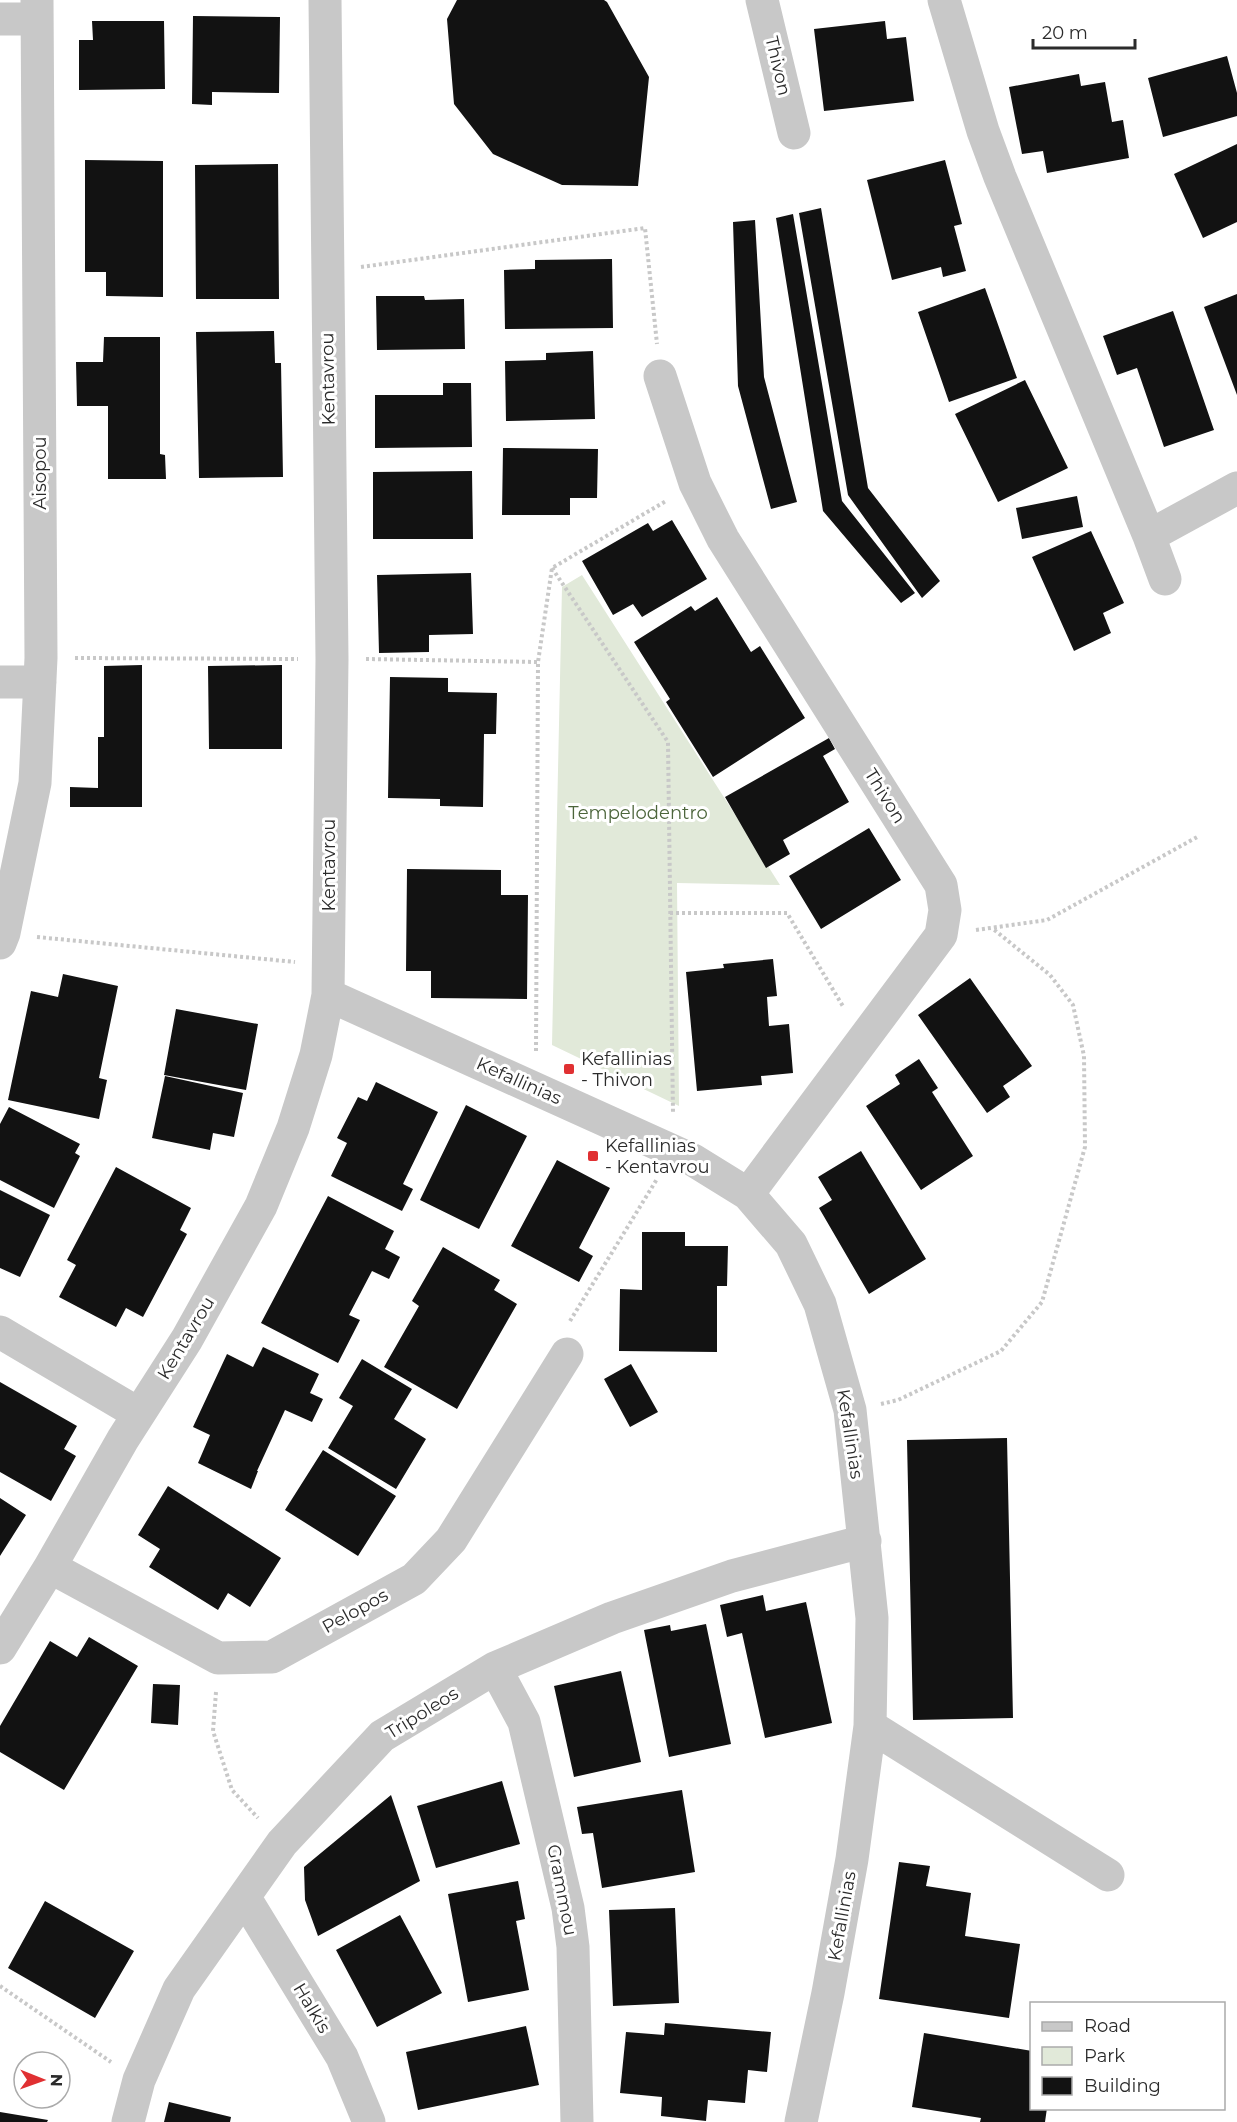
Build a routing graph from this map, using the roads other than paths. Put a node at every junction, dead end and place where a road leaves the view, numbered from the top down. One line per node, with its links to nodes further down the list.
1 (325, 0): 14 (street, Kentavrou)
2 (762, 0): 6 (street, Thivon)
3 (944, 0): 9 (street)
4 (36, 10): 5 (street); 11 (street, Aisopou)
5 (0, 19)
6 (794, 133)
7 (660, 376): 15 (street, Thivon)
8 (1237, 488): 9 (street)
9 (1149, 536): 10 (street)
10 (1165, 579)
11 (41, 670): 12 (street); 13 (street, Aisopou)
12 (0, 682)
13 (2, 938)
14 (329, 981): 15 (street, Kefallinias); 18 (street, Kentavrou)
15 (748, 1194): 19 (street, Kefallinias)
16 (0, 1332): 18 (street)
17 (567, 1354): 20 (street, Pelopos)
18 (139, 1414): 20 (street, Kentavrou)
19 (865, 1541): 22 (street, Tripoleos); 23 (street, Kefallinias)
20 (50, 1568): 21 (street, Kentavrou)
21 (0, 1648)
22 (495, 1668): 25 (street, Tripoleos); 28 (street, Grammou)
23 (870, 1726): 24 (street); 29 (street, Kefallinias)
24 (1108, 1875)
25 (245, 1898): 26 (street, Tripoleos); 27 (street, Halkis)
26 (128, 2122)
27 (369, 2122)
28 (577, 2122)
29 (801, 2122)

